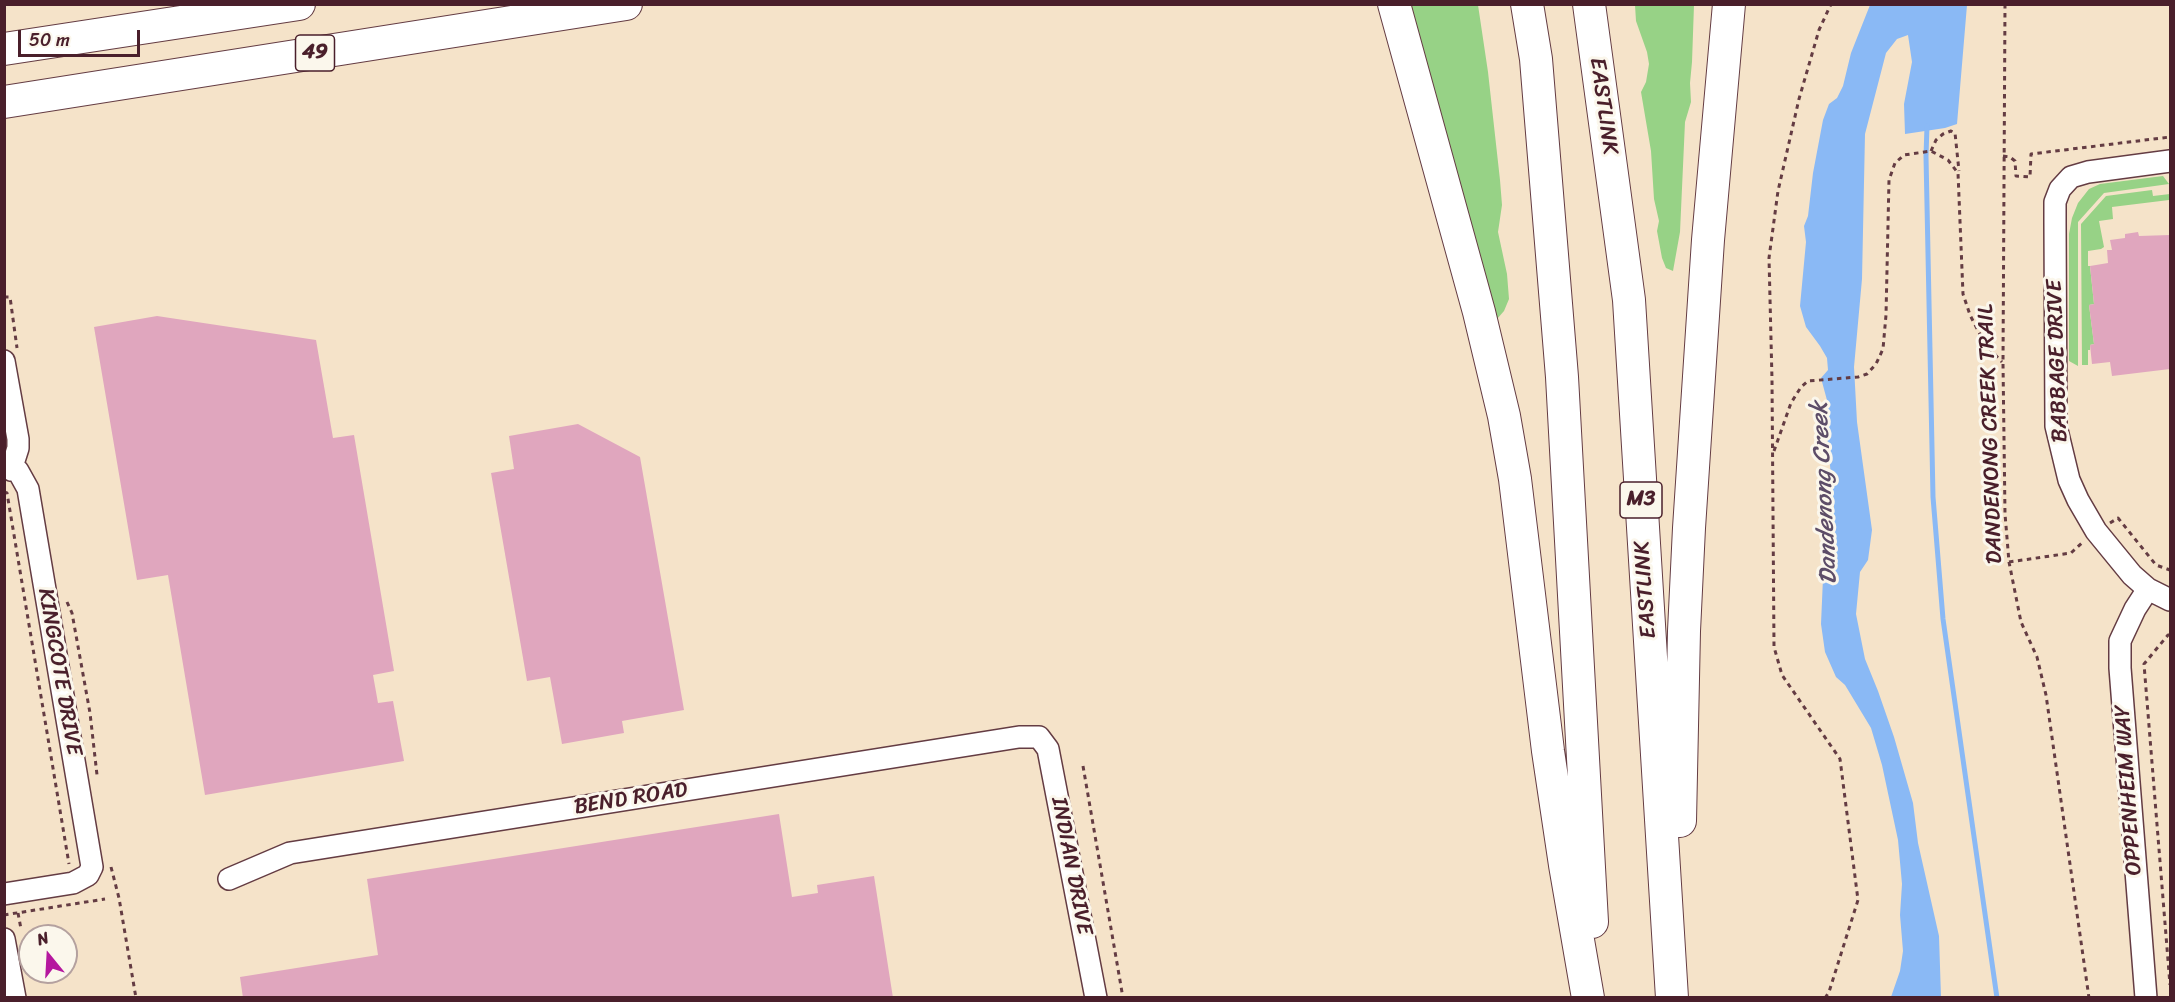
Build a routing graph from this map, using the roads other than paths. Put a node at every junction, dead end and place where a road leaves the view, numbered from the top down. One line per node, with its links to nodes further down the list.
1 (299, 4): 7 (highway, 49)
2 (626, 4): 8 (highway, 49)
3 (1394, 4): 20 (highway)
4 (1527, 4): 21 (highway)
5 (1589, 4): 22 (highway, EASTLINK / M3)
6 (1729, 4): 22 (highway)
7 (4, 49)
8 (4, 102)
9 (2170, 161): 12 (street, BABBAGE DRIVE)
10 (4, 361): 11 (street)
11 (11, 470): 16 (street, KINGCOTE DRIVE)
12 (2148, 589): 13 (street, BABBAGE DRIVE); 23 (street, OPPENHEIM WAY)
13 (2170, 600)
14 (1039, 737): 15 (street, BEND ROAD); 19 (street, INDIAN DRIVE)
15 (229, 879)
16 (4, 894)
17 (4, 939): 18 (street)
18 (15, 998)
19 (1096, 998)
20 (1588, 998)
21 (1596, 998)
22 (1674, 998)
23 (2146, 998)

